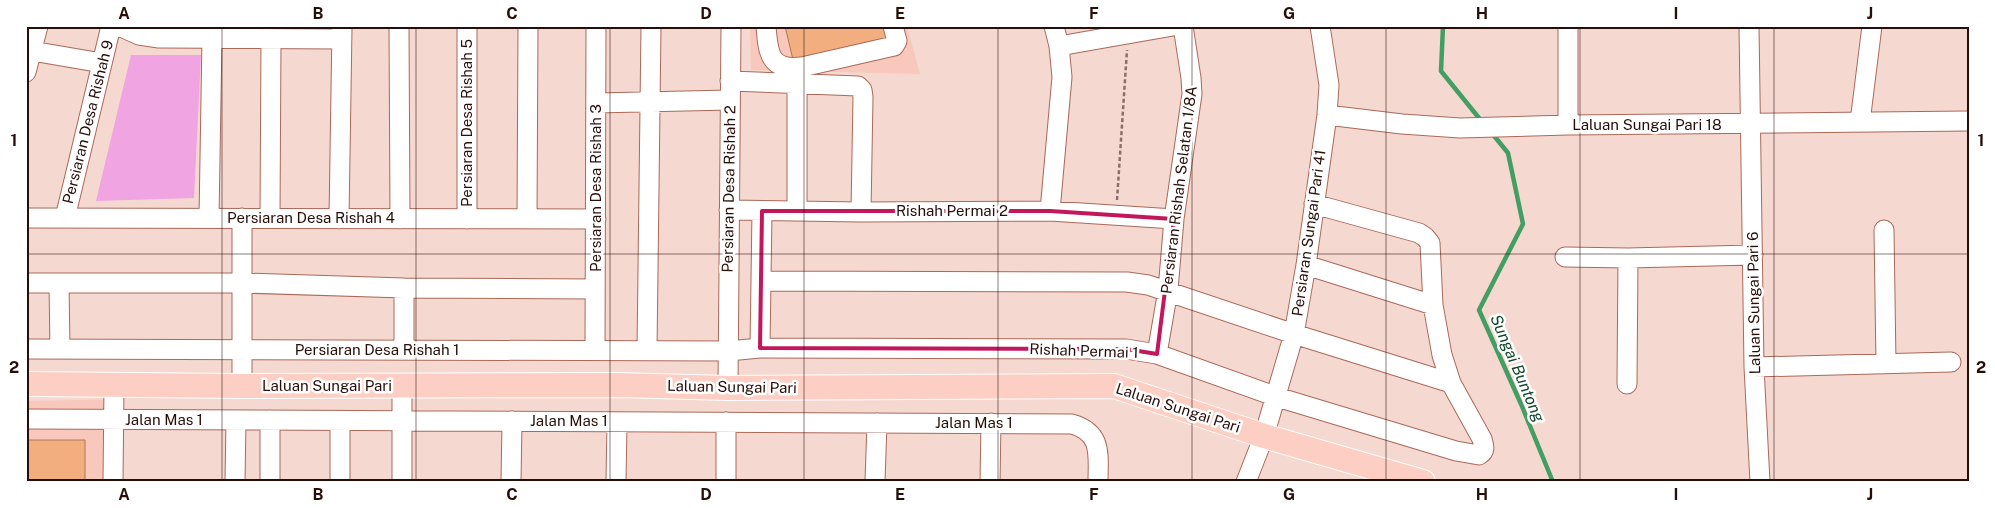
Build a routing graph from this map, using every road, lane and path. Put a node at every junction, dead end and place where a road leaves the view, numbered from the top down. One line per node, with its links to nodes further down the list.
1 (38, 26): 24 (street)
2 (111, 26): 25 (street, Persiaran Desa Rishah 9)
3 (119, 26): 21 (street)
4 (399, 26): 50 (street)
5 (467, 26): 51 (street, Persiaran Desa Rishah 5)
6 (528, 26): 52 (street)
7 (596, 26): 31 (street, Persiaran Desa Rishah 3)
8 (651, 26): 30 (street)
9 (731, 26): 27 (street, Persiaran Desa Rishah 2)
10 (766, 26): 11 (street)
11 (893, 26)
12 (1054, 26): 23 (street)
13 (1173, 26): 20 (street)
14 (1183, 26): 54 (street, Persiaran Rishah Selatan 1/8A)
15 (1320, 26): 32 (street, Persiaran Sungai Pari 41)
16 (1568, 26): 35 (street)
17 (1749, 26): 36 (street, Laluan Sungai Pari 6)
18 (1872, 26): 33 (street)
19 (342, 33): 22 (street); 49 (street)
20 (1128, 34): 23 (street); 43 (path)
21 (212, 39): 22 (street); 46 (street)
22 (271, 39): 48 (street)
23 (1059, 46): 39 (street)
24 (29, 51): 25 (street); 26 (street)
25 (102, 63): 45 (street, Persiaran Desa Rishah 9)
26 (26, 72)
27 (730, 81): 28 (street); 29 (street, Persiaran Desa Rishah 2)
28 (797, 83): 41 (street); 42 (street)
29 (730, 100): 30 (street); 38 (street, Persiaran Desa Rishah 2)
30 (651, 101): 31 (street); 75 (street)
31 (596, 103): 53 (street, Persiaran Desa Rishah 3)
32 (1327, 115): 35 (street, Laluan Sungai Pari 18); 37 (street, Persiaran Sungai Pari 41)
33 (1860, 122): 34 (street, Laluan Sungai Pari 18); 36 (street, Laluan Sungai Pari 18)
34 (1969, 122)
35 (1568, 125): 36 (street, Laluan Sungai Pari 18)
36 (1752, 125): 56 (street, Laluan Sungai Pari 6)
37 (1314, 204): 59 (street, Persiaran Sungai Pari 41); 67 (street)
38 (729, 210): 40 (street, Rishah Permai 2); 76 (street, Persiaran Desa Rishah 2)
39 (1050, 210): 42 (street, Rishah Permai 2); 43 (street, Rishah Permai 2)
40 (762, 211): 41 (street, Rishah Permai 2); 60 (street)
41 (797, 211): 42 (street, Rishah Permai 2)
42 (861, 212)
43 (1116, 215): 54 (street, Rishah Permai 2)
44 (26, 218): 45 (street, Persiaran Desa Rishah 4)
45 (65, 218): 46 (street, Persiaran Desa Rishah 4)
46 (209, 218): 47 (street, Persiaran Desa Rishah 4)
47 (242, 218): 48 (street, Persiaran Desa Rishah 4); 62 (street)
48 (270, 218): 49 (street, Persiaran Desa Rishah 4)
49 (338, 219): 50 (street, Persiaran Desa Rishah 4)
50 (400, 219): 51 (street, Persiaran Desa Rishah 4)
51 (467, 219): 52 (street, Persiaran Desa Rishah 4)
52 (527, 219): 53 (street, Persiaran Desa Rishah 4)
53 (596, 219): 65 (street, Persiaran Desa Rishah 3)
54 (1174, 219): 66 (street, Persiaran Rishah Selatan 1/8A)
55 (1884, 230): 79 (street)
56 (1753, 255): 58 (street); 80 (street, Laluan Sungai Pari 6)
57 (1564, 257): 58 (street)
58 (1628, 258): 83 (street)
59 (1306, 265): 67 (street); 68 (street, Persiaran Sungai Pari 41)
60 (761, 281): 66 (street); 69 (street)
61 (26, 283): 63 (street)
62 (242, 283): 63 (street); 64 (street); 72 (street)
63 (59, 284): 71 (street)
64 (404, 288): 65 (street); 73 (street)
65 (595, 289): 74 (street, Persiaran Desa Rishah 3)
66 (1168, 290): 68 (street); 77 (street, Persiaran Rishah Selatan 1/8A)
67 (1433, 305): 81 (street)
68 (1294, 334): 81 (street); 88 (street, Persiaran Sungai Pari 41)
69 (760, 348): 76 (street, Rishah Permai 1); 77 (street, Rishah Permai 1)
70 (26, 349): 71 (street, Persiaran Desa Rishah 1)
71 (60, 349): 72 (street, Persiaran Desa Rishah 1)
72 (242, 350): 73 (street, Persiaran Desa Rishah 1); 85 (street)
73 (404, 350): 74 (street, Persiaran Desa Rishah 1)
74 (596, 350): 75 (street, Persiaran Desa Rishah 1)
75 (647, 350): 76 (street, Persiaran Desa Rishah 1)
76 (728, 351): 87 (street, Persiaran Desa Rishah 2)
77 (1157, 354): 88 (street, Rishah Permai 1)
78 (1951, 362): 79 (street)
79 (1886, 364): 80 (street)
80 (1754, 367): 114 (street, Laluan Sungai Pari 6)
81 (1451, 383): 88 (street, Rishah Permai 1)
82 (26, 384): 84 (main road, Laluan Sungai Pari)
83 (1627, 384)
84 (114, 385): 85 (main road, Laluan Sungai Pari); 90 (street)
85 (242, 386): 86 (main road, Laluan Sungai Pari)
86 (402, 386): 87 (main road, Laluan Sungai Pari); 94 (street)
87 (728, 388): 100 (main road, Laluan Sungai Pari)
88 (1277, 396): 100 (street, Persiaran Sungai Pari 41)
89 (26, 419): 90 (street, Jalan Mas 1)
90 (114, 420): 91 (street, Jalan Mas 1); 101 (street)
91 (236, 420): 92 (street, Jalan Mas 1); 102 (street)
92 (270, 420): 93 (street, Jalan Mas 1); 103 (street)
93 (340, 421): 94 (street, Jalan Mas 1); 104 (street)
94 (402, 421): 95 (street, Jalan Mas 1); 105 (street)
95 (512, 421): 96 (street, Jalan Mas 1); 106 (street)
96 (617, 422): 97 (street, Jalan Mas 1); 107 (street)
97 (726, 422): 98 (street, Jalan Mas 1); 108 (street)
98 (877, 423): 99 (street, Jalan Mas 1); 109 (street)
99 (991, 423): 110 (street); 111 (street, Jalan Mas 1)
100 (1264, 436): 112 (street, Persiaran Sungai Pari 41); 113 (main road, Laluan Sungai Pari)
101 (113, 482)
102 (235, 482)
103 (270, 482)
104 (340, 482)
105 (402, 482)
106 (511, 482)
107 (616, 482)
108 (726, 482)
109 (875, 482)
110 (990, 482)
111 (1098, 482)
112 (1246, 482)
113 (1423, 482)
114 (1760, 482)

